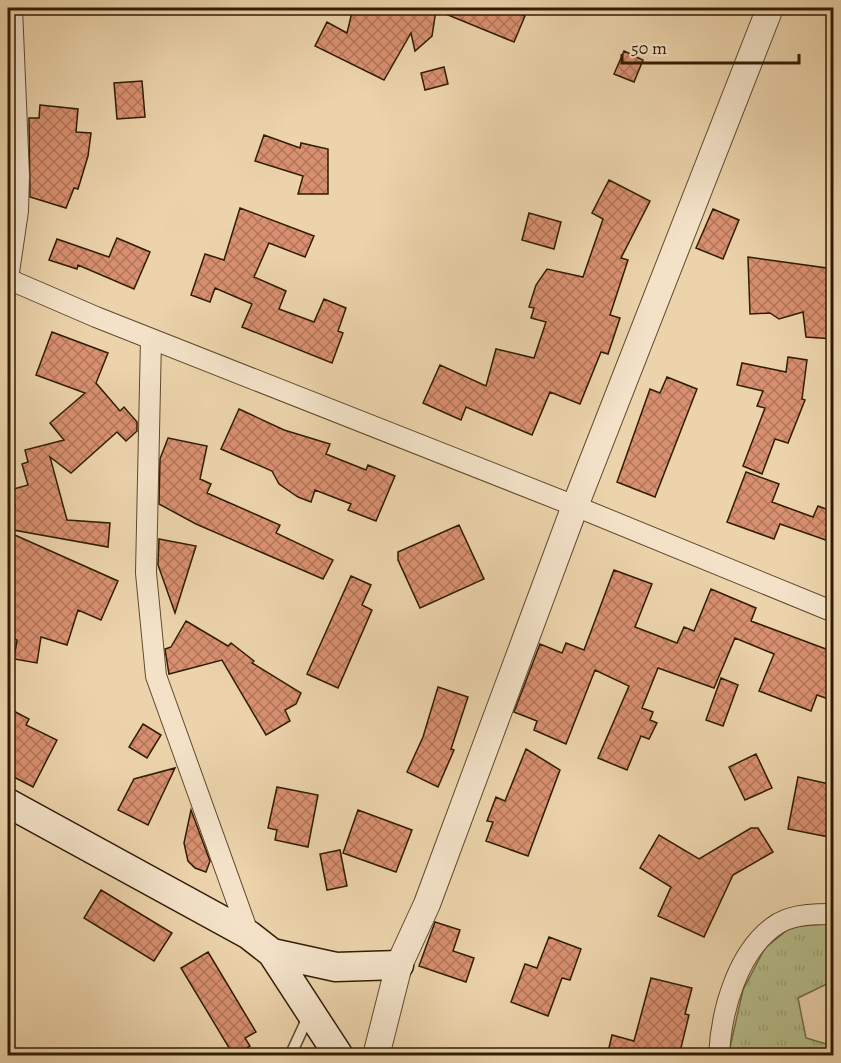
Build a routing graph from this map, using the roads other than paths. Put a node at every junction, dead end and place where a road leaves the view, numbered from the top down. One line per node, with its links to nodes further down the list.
1 (12, 8): 3 (street)
2 (770, 8): 5 (street)
3 (8, 279): 4 (street)
4 (150, 339): 5 (street); 9 (street)
5 (575, 506): 6 (street); 11 (street)
6 (834, 612)
7 (8, 803): 9 (main road)
8 (834, 914): 16 (street)
9 (249, 935): 10 (main road)
10 (272, 953): 11 (main road); 12 (main road)
11 (399, 965): 15 (street)
12 (310, 1012): 13 (lane); 14 (main road)
13 (290, 1056)
14 (339, 1056)
15 (376, 1056)
16 (719, 1056)

